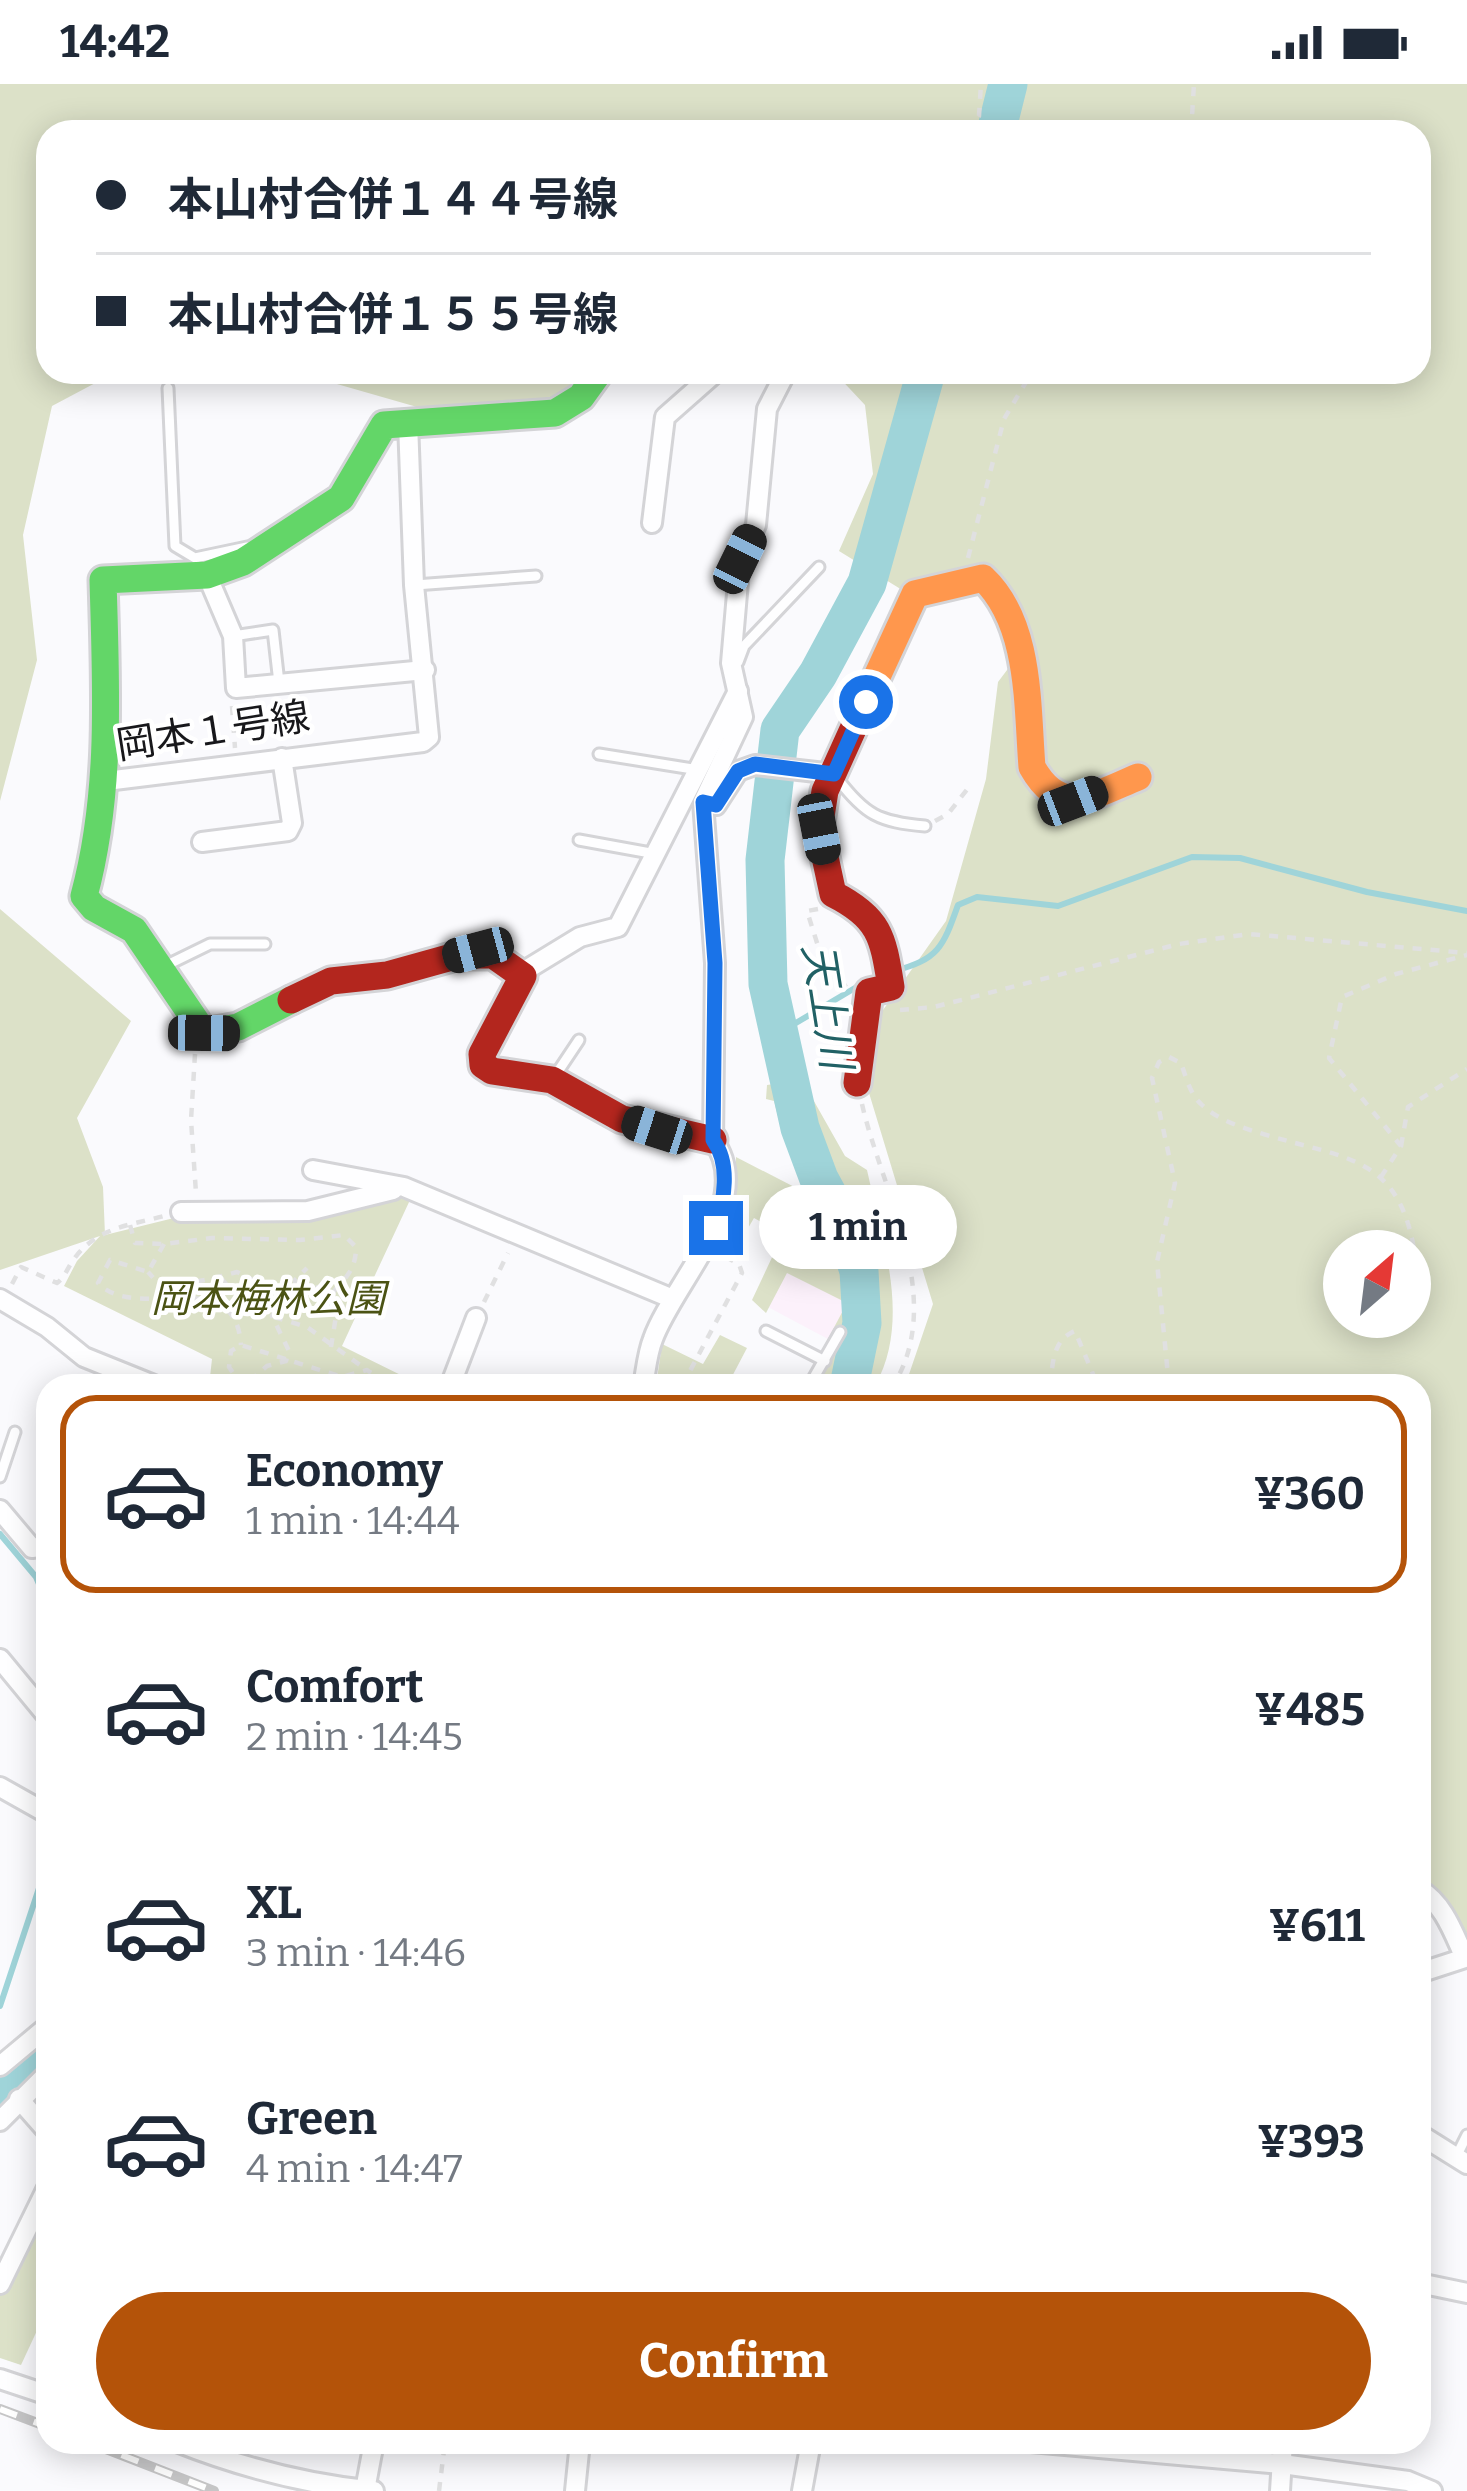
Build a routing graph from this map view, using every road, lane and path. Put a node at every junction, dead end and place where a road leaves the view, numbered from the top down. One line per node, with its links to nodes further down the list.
1 (981, 84): 3 (path)
2 (1194, 84): 4 (path)
3 (976, 120)
4 (1192, 120)
5 (590, 384): 10 (street)
6 (702, 384): 11 (street)
7 (780, 384): 21 (street)
8 (1025, 384): 16 (path)
9 (168, 388): 12 (lane)
10 (407, 422): 12 (street); 17 (street)
11 (652, 523)
12 (258, 552): 14 (street)
13 (819, 567): 21 (lane)
14 (207, 575): 18 (street); 29 (street)
15 (536, 575): 17 (lane)
16 (962, 582): 27 (street); 28 (street)
17 (414, 585): 19 (street)
18 (232, 636): 20 (lane); 22 (street)
19 (424, 670): 20 (street); 24 (street, 岡本１号線)
20 (279, 682): 22 (street)
21 (736, 682): 26 (street); 31 (street)
22 (236, 688): 25 (path)
23 (599, 754): 26 (lane)
24 (282, 758): 25 (street, 岡本１号線); 34 (street)
25 (237, 762): 29 (street, 岡本１号線)
26 (699, 770): 35 (street)
27 (825, 772): 31 (street); 32 (lane); 42 (street)
28 (1138, 777)
29 (106, 781): 39 (street, 岡本１号線)
30 (969, 787): 32 (path)
31 (703, 802): 48 (street)
32 (925, 826)
33 (579, 840): 35 (lane)
34 (202, 842)
35 (656, 854): 40 (street)
36 (807, 911): 41 (path)
37 (265, 944): 39 (lane)
38 (1467, 954): 42 (path); 49 (path)
39 (160, 968): 43 (street, 岡本１号線)
40 (521, 973): 43 (street); 46 (street)
41 (843, 981)
42 (864, 1014): 47 (street)
43 (204, 1033): 53 (path)
44 (579, 1040): 46 (lane)
45 (1467, 1069): 49 (path)
46 (552, 1080): 48 (street)
47 (857, 1083): 87 (path)
48 (713, 1140): 58 (street)
49 (1401, 1146): 51 (path)
50 (314, 1170): 52 (street)
51 (1381, 1177): 55 (path); 90 (path)
52 (404, 1187): 53 (street); 56 (street)
53 (189, 1211): 54 (path)
54 (130, 1225): 57 (path); 65 (path)
55 (1408, 1230)
56 (518, 1233): 66 (street); 69 (path)
57 (164, 1244): 60 (path); 62 (path)
58 (706, 1246): 66 (street); 85 (path)
59 (307, 1268): 63 (path)
60 (148, 1272): 61 (path); 67 (path)
61 (220, 1276): 63 (path); 67 (path)
62 (344, 1280): 64 (path); 73 (path)
63 (295, 1290): 64 (path)
64 (334, 1291): 68 (path)
65 (0, 1295): 77 (street)
66 (673, 1299): 84 (street)
67 (207, 1300): 72 (path)
68 (272, 1316): 73 (path); 74 (path)
69 (476, 1318): 83 (street)
70 (766, 1331): 75 (lane)
71 (840, 1332): 75 (lane)
72 (241, 1345): 74 (path); 78 (path)
73 (331, 1347): 76 (path)
74 (286, 1361): 79 (path); 80 (path)
75 (825, 1361): 86 (lane)
76 (367, 1370): 81 (path); 82 (path)
77 (126, 1374)
78 (234, 1374)
79 (259, 1374)
80 (329, 1374)
81 (354, 1374)
82 (373, 1374)
83 (455, 1374)
84 (645, 1374)
85 (688, 1374)
86 (817, 1374)
87 (898, 1374)
88 (1052, 1374): 89 (path)
89 (1093, 1374)
90 (1168, 1374)
91 (15, 1432): 92 (lane)
92 (0, 1477)
93 (0, 1510): 94 (street)
94 (36, 1548)
95 (0, 1659): 96 (street)
96 (36, 1703)
97 (0, 1787): 98 (street)
98 (36, 1803)
99 (1431, 1897): 100 (street)
100 (1431, 1968)
101 (36, 2036): 102 (street)
102 (0, 2066)
103 (36, 2083): 104 (street)
104 (7, 2108): 105 (street)
105 (36, 2125)
106 (1467, 2135): 108 (lane)
107 (1431, 2142): 108 (street)
108 (1461, 2161)
109 (36, 2212): 110 (street)
110 (0, 2284)
111 (1431, 2286): 112 (street)
112 (1467, 2293)
113 (0, 2379): 114 (street)
114 (36, 2391)
115 (208, 2454): 123 (street)
116 (373, 2454): 123 (street)
117 (444, 2454): 124 (path)
118 (579, 2454): 125 (street)
119 (809, 2454): 126 (street)
120 (1168, 2454): 122 (street)
121 (1282, 2454): 122 (street)
122 (1282, 2464): 127 (street); 128 (street)
123 (369, 2491)
124 (439, 2491)
125 (575, 2491)
126 (802, 2491)
127 (1280, 2491)
128 (1432, 2491)

